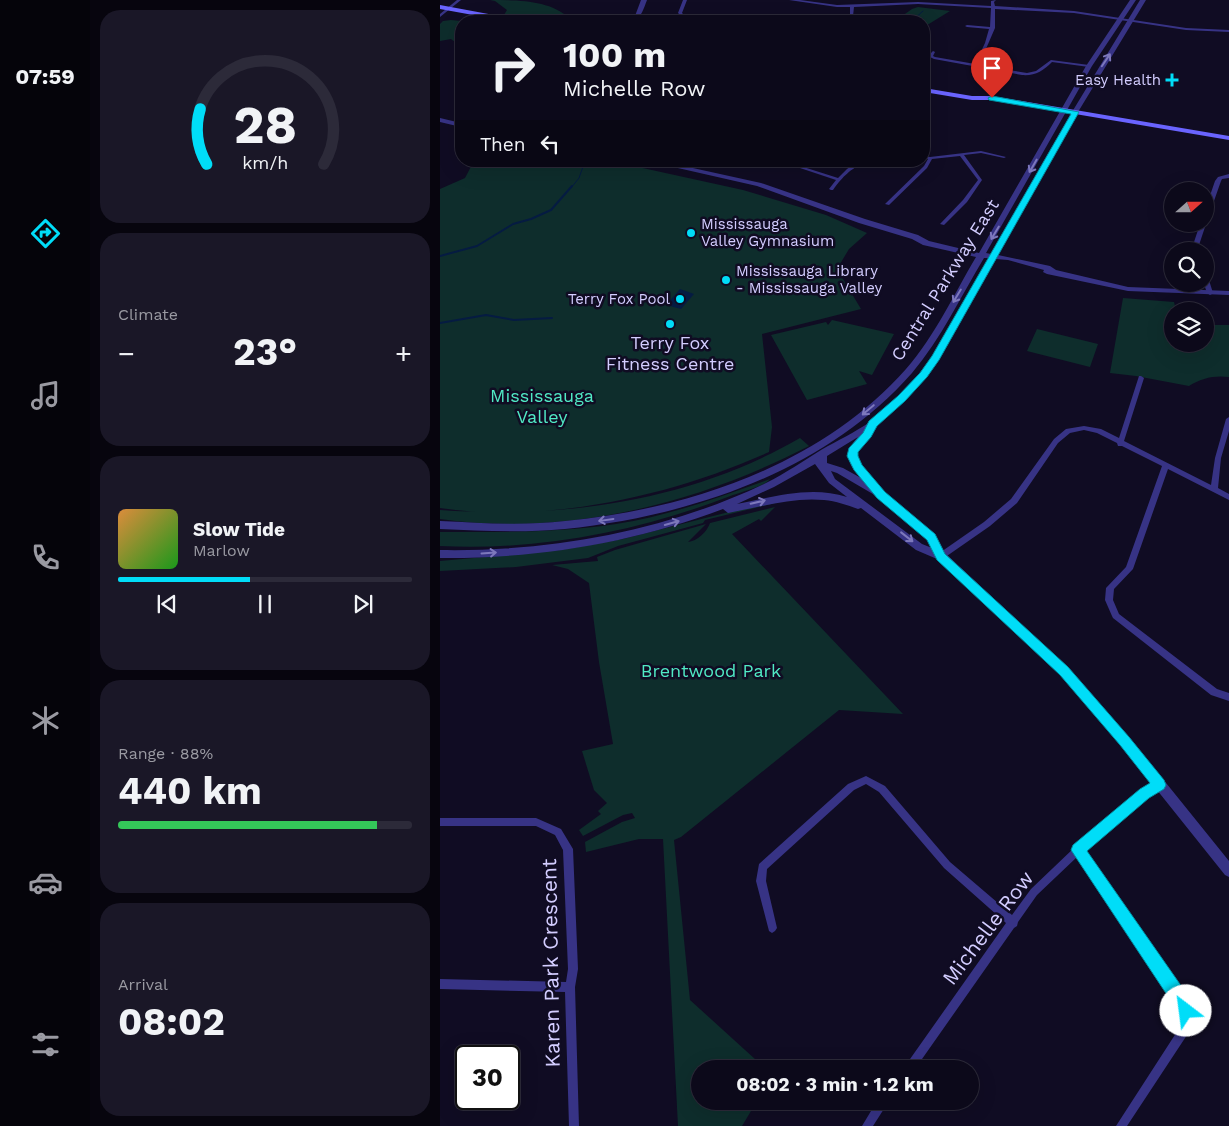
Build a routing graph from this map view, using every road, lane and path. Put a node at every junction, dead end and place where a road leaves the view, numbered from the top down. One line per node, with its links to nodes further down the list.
1 (459, 0): 13 (street)
2 (644, 0): 15 (street)
3 (685, 0): 16 (street)
4 (791, 0): 8 (street)
5 (994, 0): 12 (street)
6 (1133, 0): 19 (street, Central Parkway East)
7 (1143, 0): 20 (street, Central Parkway East)
8 (805, 1): 10 (street)
9 (882, 3): 10 (street); 12 (street)
10 (852, 6): 17 (street)
11 (440, 7): 13 (main road)
12 (994, 7): 19 (street); 22 (street)
13 (449, 9): 14 (main road); 18 (street)
14 (482, 15)
15 (638, 15)
16 (682, 15)
17 (852, 15)
18 (440, 16)
19 (1120, 19): 20 (street); 28 (street, Central Parkway East)
20 (1131, 20): 23 (street); 31 (street, Central Parkway East, one-way to 20)
21 (967, 26): 22 (street)
22 (993, 28): 27 (street)
23 (1229, 31)
24 (933, 52): 27 (street)
25 (1049, 53): 26 (street)
26 (1051, 61): 27 (street); 28 (street)
27 (976, 66)
28 (1089, 66): 30 (street, Central Parkway East)
29 (930, 92): 30 (main road)
30 (1063, 113): 31 (main road); 49 (street, Central Parkway East, one-way to 49)
31 (1074, 115): 34 (main road); 35 (main road); 50 (street, Central Parkway East)
32 (440, 120): 33 (street)
33 (455, 124)
34 (1229, 138)
35 (1229, 144)
36 (961, 154): 37 (street); 38 (street); 48 (street)
37 (1004, 157)
38 (930, 158)
39 (678, 167): 49 (street)
40 (800, 167): 44 (street)
41 (850, 167): 44 (street)
42 (926, 167): 47 (street)
43 (1229, 176): 46 (street)
44 (838, 180): 45 (street)
45 (831, 189)
46 (1214, 192)
47 (887, 204)
48 (942, 224)
49 (982, 254): 50 (street); 56 (street, Central Parkway East, one-way to 56)
50 (994, 257): 51 (street); 55 (street, Central Parkway East)
51 (1210, 293): 52 (street)
52 (1229, 293)
53 (1141, 378): 57 (street)
54 (1229, 419): 62 (street)
55 (873, 424): 58 (street, Central Parkway East); 63 (street)
56 (832, 436): 58 (street); 61 (street, Central Parkway East)
57 (1120, 444): 60 (street); 72 (street)
58 (822, 461): 59 (street); 63 (street); 66 (street)
59 (808, 464): 61 (street); 65 (street)
60 (1166, 464): 62 (street); 74 (street)
61 (761, 475): 68 (street, Central Parkway East, one-way to 68)
62 (1214, 489): 64 (street)
63 (881, 495): 72 (street)
64 (1229, 497)
65 (710, 512): 66 (street, one-way to 66); 71 (street, one-way to 65)
66 (877, 514): 72 (street, one-way to 72)
67 (440, 525): 68 (street, Central Parkway East)
68 (466, 527): 69 (street)
69 (440, 528)
70 (440, 554): 71 (street)
71 (466, 555): 73 (street)
72 (941, 556): 75 (street)
73 (440, 559)
74 (1229, 697)
75 (1159, 785): 77 (street, Michelle Row); 78 (street)
76 (440, 822): 82 (street, Karen Park Crescent)
77 (1078, 850): 79 (street, Michelle Row); 87 (street)
78 (1229, 871)
79 (1014, 923): 80 (street); 83 (street, Michelle Row)
80 (772, 928)
81 (440, 984): 82 (street)
82 (570, 987): 85 (street, Karen Park Crescent)
83 (915, 1060)
84 (878, 1110): 86 (street)
85 (574, 1126)
86 (866, 1126)
87 (1121, 1126)

